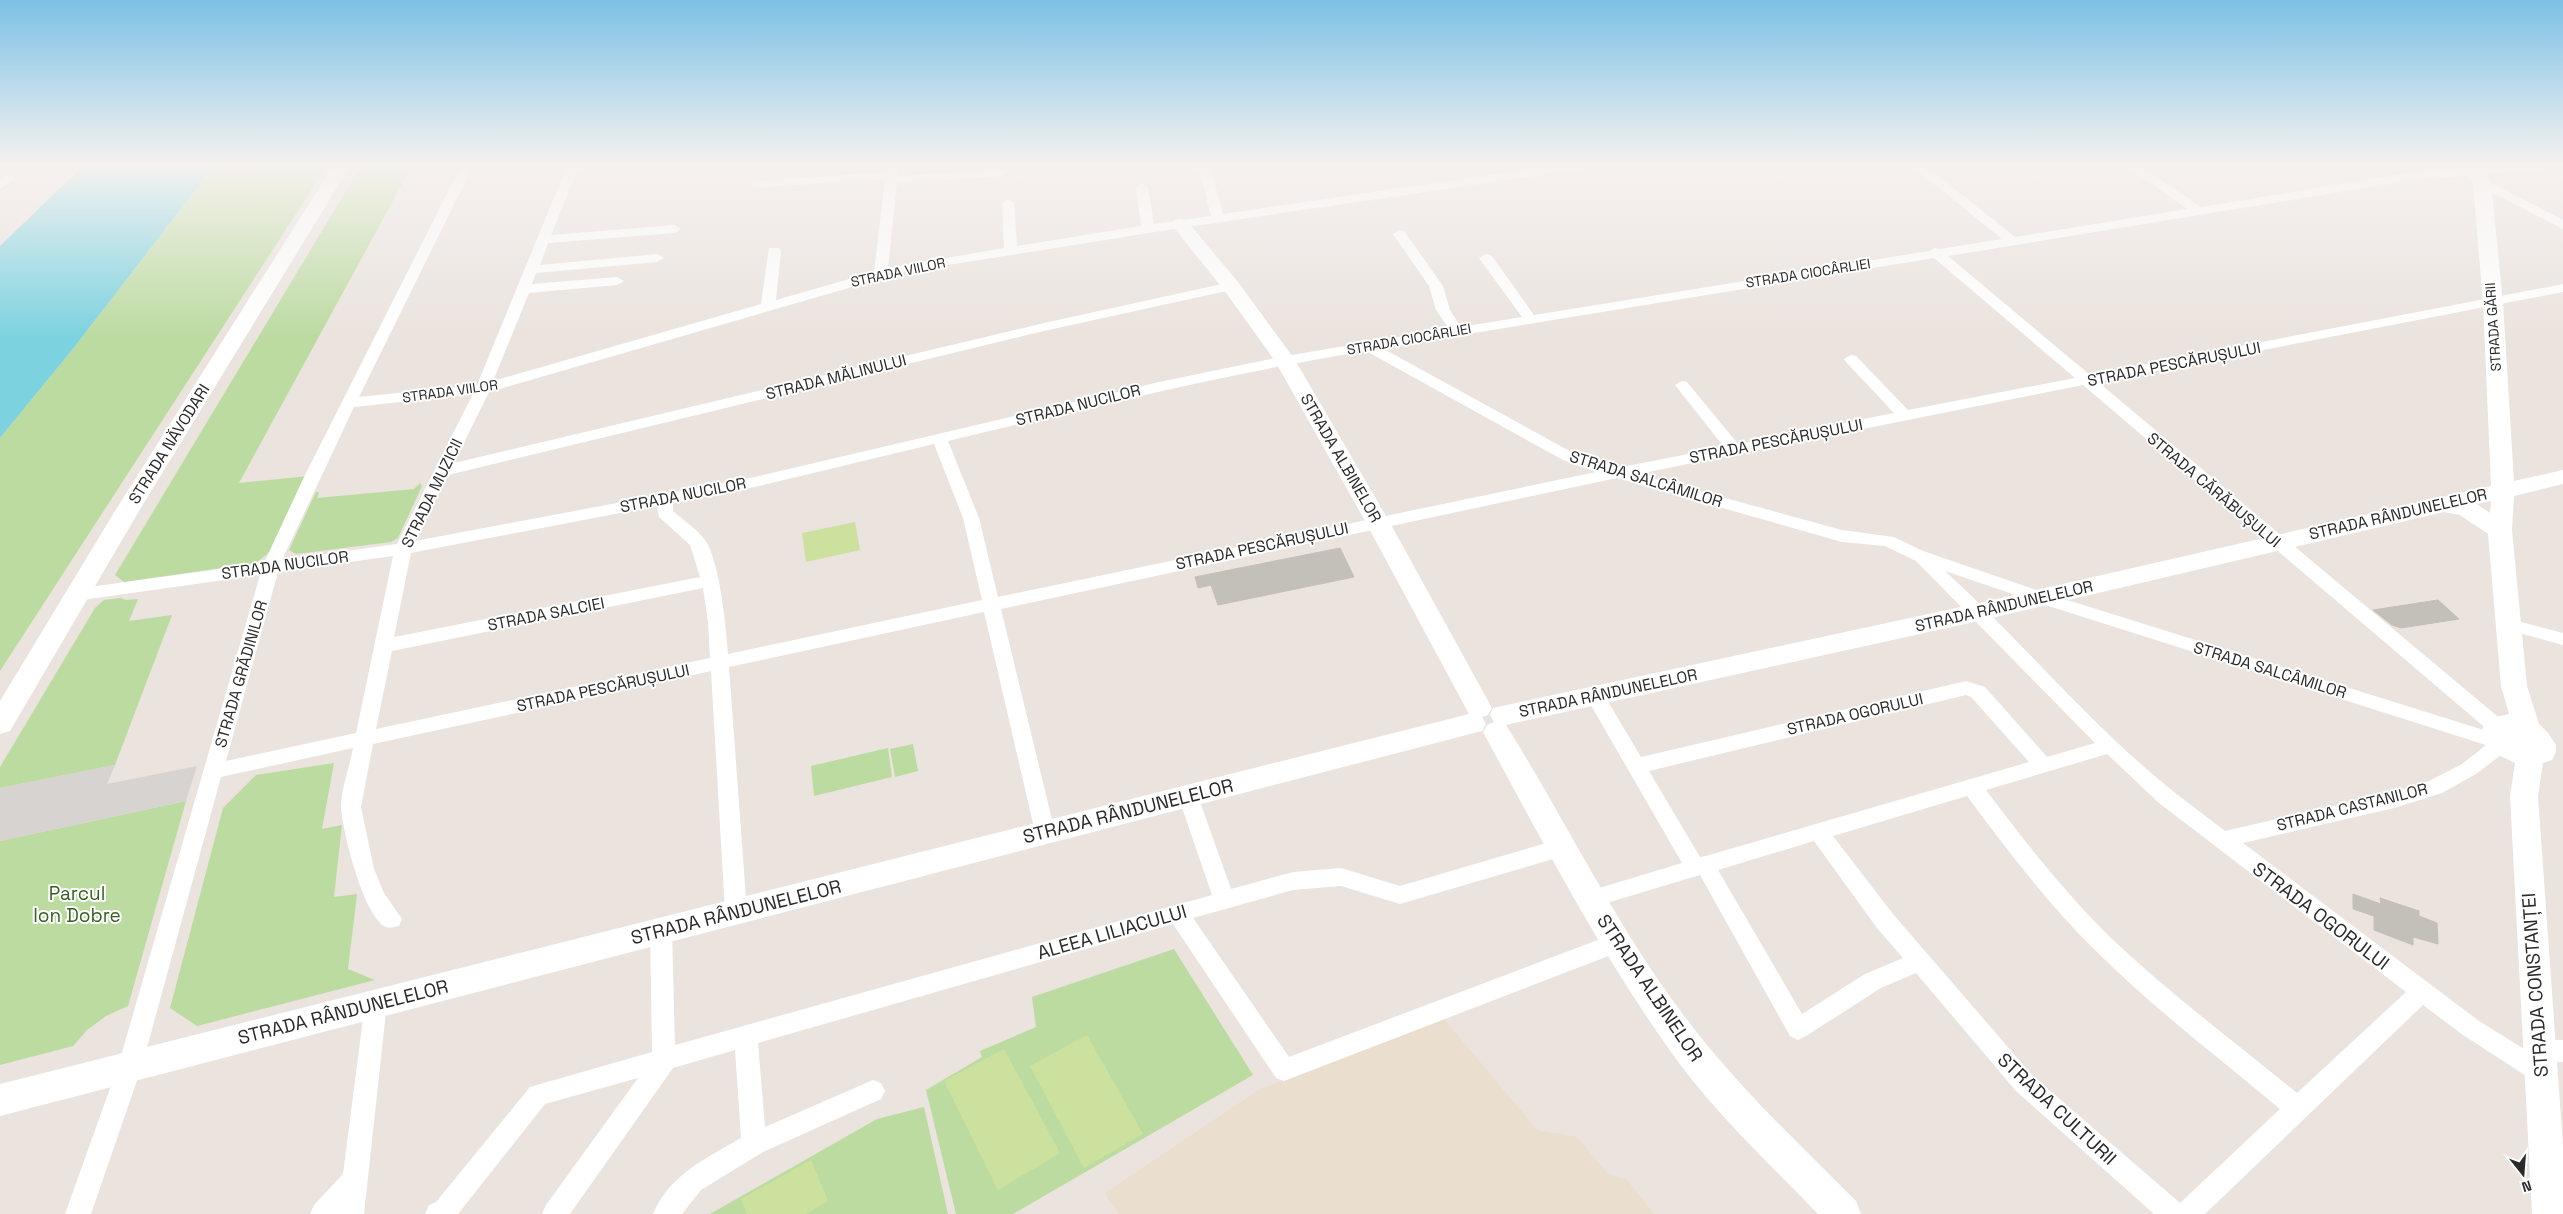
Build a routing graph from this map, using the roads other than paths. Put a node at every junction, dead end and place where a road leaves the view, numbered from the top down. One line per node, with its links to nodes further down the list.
1 (307, 223): 55 (street, STRADA NĂVODARI)
2 (439, 223): 38 (street, STRADA GRĂDINILOR)
3 (550, 223): 15 (street, STRADA MUZICII)
4 (887, 223): 23 (street)
5 (1009, 223): 18 (street)
6 (1147, 223): 13 (street)
7 (1190, 223): 11 (street, STRADA VIILOR)
8 (1989, 223): 16 (street)
9 (2123, 223): 16 (street, STRADA CIOCÂRLIEI)
10 (2480, 223): 28 (street, STRADA GĂRII)
11 (1180, 224): 13 (street, STRADA VIILOR); 25 (street, STRADA ALBINELOR)
12 (675, 229): 15 (street)
13 (1148, 229): 18 (street, STRADA VIILOR)
14 (1399, 234): 31 (street)
15 (543, 240): 22 (street, STRADA MUZICII)
16 (2011, 240): 19 (street, STRADA CIOCÂRLIEI)
17 (774, 251): 29 (street)
18 (1011, 251): 23 (street, STRADA VIILOR)
19 (1934, 252): 30 (street, STRADA CIOCÂRLIEI); 35 (street, STRADA CĂRĂBUȘULUI)
20 (657, 258): 22 (street)
21 (1486, 258): 30 (street)
22 (531, 270): 26 (street, STRADA MUZICII)
23 (881, 273): 29 (street, STRADA VIILOR)
24 (617, 281): 26 (street)
25 (1231, 286): 34 (street, STRADA ALBINELOR); 42 (street, STRADA MĂLINULUI)
26 (524, 288): 37 (street, STRADA MUZICII)
27 (2563, 288): 28 (street, STRADA PESCĂRUȘULUI)
28 (2492, 303): 35 (street, STRADA PESCĂRUȘULUI); 45 (street, STRADA GĂRII)
29 (768, 307): 37 (street, STRADA VIILOR)
30 (1530, 319): 31 (street, STRADA CIOCÂRLIEI)
31 (1457, 331): 32 (street, STRADA CIOCÂRLIEI)
32 (1367, 346): 34 (street, STRADA CIOCÂRLIEI); 43 (street, STRADA SALCÂMILOR)
33 (1851, 359): 39 (street)
34 (1285, 360): 40 (street, STRADA NUCILOR); 48 (street, STRADA ALBINELOR)
35 (2085, 381): 39 (street, STRADA PESCĂRUȘULUI); 50 (street, STRADA CĂRĂBUȘULUI)
36 (1682, 385): 41 (street)
37 (483, 389): 38 (street, STRADA VIILOR); 42 (street, STRADA MUZICII)
38 (349, 403): 53 (street, STRADA GRĂDINILOR)
39 (1905, 415): 41 (street, STRADA PESCĂRUȘULUI)
40 (940, 439): 46 (street, STRADA NUCILOR); 57 (street)
41 (1734, 449): 43 (street, STRADA PESCĂRUȘULUI)
42 (443, 471): 51 (street, STRADA MUZICII)
43 (1616, 472): 48 (street, STRADA PESCĂRUȘULUI); 52 (street, STRADA SALCÂMILOR)
44 (2563, 477): 45 (street)
45 (2503, 491): 47 (street, STRADA RÂNDUNELELOR); 49 (street, STRADA CONSTANȚEI)
46 (665, 499): 51 (street, STRADA NUCILOR); 54 (street)
47 (2443, 504): 49 (street); 50 (street, STRADA RÂNDUNELELOR)
48 (1377, 521): 57 (street, STRADA PESCĂRUȘULUI); 64 (street, STRADA ALBINELOR)
49 (2500, 530): 59 (street, STRADA CONSTANȚEI)
50 (2276, 542): 56 (street, STRADA RÂNDUNELELOR); 67 (street, STRADA CĂRĂBUȘULUI)
51 (403, 549): 53 (street, STRADA NUCILOR); 61 (street, STRADA MUZICII)
52 (1917, 555): 56 (street, STRADA SALCÂMILOR); 58 (street, STRADA OGORULUI)
53 (271, 566): 55 (street, STRADA NUCILOR); 71 (street, STRADA GRĂDINILOR)
54 (710, 581): 61 (street, STRADA SALCIEI); 62 (street)
55 (75, 595): 65 (street, STRADA NĂVODARI)
56 (2042, 598): 58 (street, STRADA RÂNDUNELELOR); 67 (street, STRADA SALCÂMILOR)
57 (992, 605): 62 (street, STRADA PESCĂRUȘULUI); 75 (street)
58 (1979, 612): 63 (street, STRADA RÂNDUNELELOR); 68 (street, STRADA OGORULUI)
59 (2510, 626): 60 (street); 67 (street, STRADA CONSTANȚEI)
60 (2563, 639)
61 (382, 646): 66 (street, STRADA MUZICII)
62 (720, 664): 66 (street, STRADA PESCĂRUȘULUI); 81 (street)
63 (1594, 695): 64 (street, STRADA RÂNDUNELELOR); 70 (street)
64 (1488, 720): 73 (street, STRADA RÂNDUNELELOR); 77 (street, STRADA ALBINELOR)
65 (0, 724)
66 (363, 739): 71 (street, STRADA PESCĂRUȘULUI); 83 (street, STRADA MUZICII)
67 (2509, 739): 76 (street, STRADA CASTANILOR); 92 (street, STRADA CONSTANȚEI)
68 (2110, 746): 69 (street); 76 (street, STRADA OGORULUI)
69 (2042, 764): 70 (street, STRADA OGORULUI); 72 (street)
70 (1637, 766): 78 (street)
71 (213, 771): 91 (street, STRADA GRĂDINILOR)
72 (1971, 786): 74 (street); 95 (street)
73 (1188, 796): 75 (street, STRADA RÂNDUNELELOR); 80 (street)
74 (1818, 831): 78 (street); 86 (street)
75 (1045, 832): 81 (street, STRADA RÂNDUNELELOR)
76 (2221, 840): 87 (street, STRADA OGORULUI)
77 (1560, 848): 79 (street, STRADA ALBINELOR); 80 (street, ALEEA LILIACULUI)
78 (1700, 866): 79 (street); 86 (street)
79 (1590, 899): 85 (street, STRADA ALBINELOR)
80 (1224, 900): 82 (street, ALEEA LILIACULUI)
81 (736, 912): 84 (street, STRADA RÂNDUNELELOR)
82 (1178, 914): 85 (street); 89 (street, ALEEA LILIACULUI)
83 (391, 919)
84 (661, 930): 88 (street, STRADA RÂNDUNELELOR); 90 (street)
85 (1616, 942): 105 (street, STRADA ALBINELOR)
86 (1914, 956): 106 (street, STRADA CULTURII)
87 (2422, 991): 92 (street, STRADA OGORULUI); 95 (street)
88 (376, 1004): 91 (street, STRADA RÂNDUNELELOR); 98 (street)
89 (746, 1036): 90 (street, ALEEA LILIACULUI); 96 (street)
90 (664, 1061): 102 (street, ALEEA LILIACULUI); 103 (street)
91 (130, 1066): 94 (street, STRADA RÂNDUNELELOR); 99 (street, STRADA GRĂDINILOR)
92 (2550, 1074): 97 (street, STRADA CONSTANȚEI)
93 (873, 1091): 96 (street)
94 (0, 1100)
95 (2298, 1109): 107 (street)
96 (754, 1144): 104 (street)
97 (2556, 1161): 108 (street, STRADA CONSTANȚEI)
98 (355, 1180): 100 (street); 101 (street)
99 (78, 1214)
100 (323, 1214)
101 (350, 1214)
102 (438, 1214)
103 (555, 1214)
104 (666, 1214)
105 (1843, 1214)
106 (2173, 1214)
107 (2187, 1214)
108 (2550, 1214)

